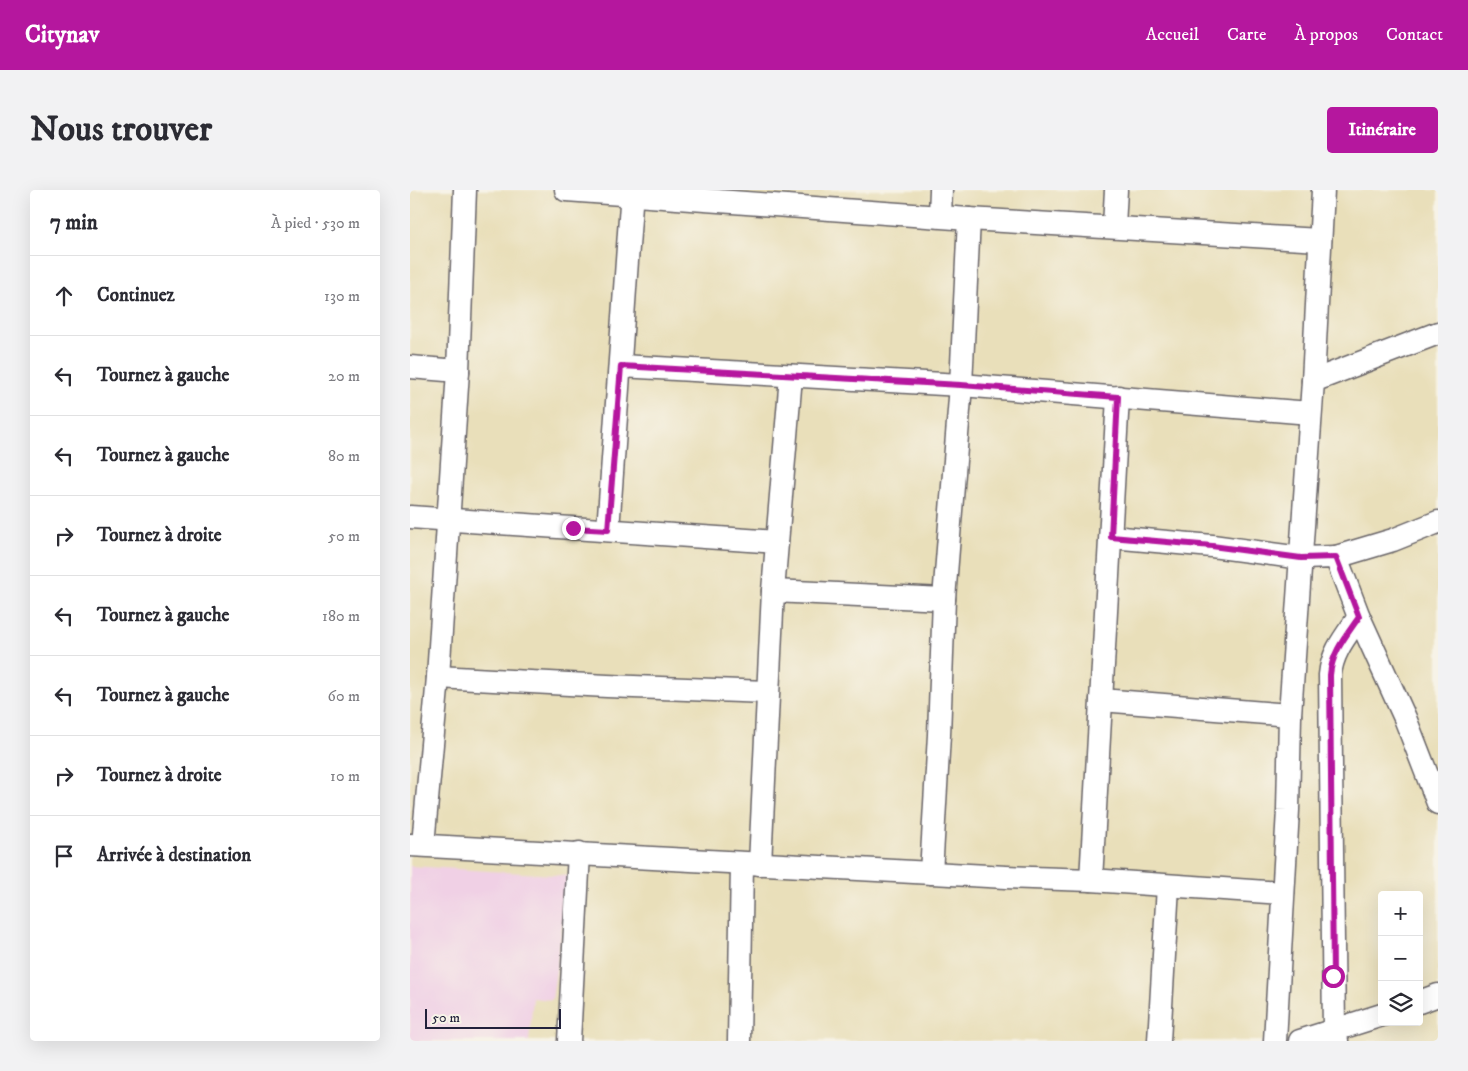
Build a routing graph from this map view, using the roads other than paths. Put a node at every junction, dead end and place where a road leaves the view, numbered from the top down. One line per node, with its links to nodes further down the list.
1 (465, 190): 14 (street)
2 (566, 190): 6 (street)
3 (941, 190): 7 (street)
4 (1116, 190): 9 (street)
5 (1323, 190): 10 (street)
6 (632, 193): 7 (street); 12 (street)
7 (940, 216): 8 (street)
8 (969, 219): 9 (street); 17 (street)
9 (1114, 226): 10 (street)
10 (1320, 240): 16 (street)
11 (1438, 333): 16 (street)
12 (621, 366): 15 (street); 23 (street)
13 (410, 367): 14 (street)
14 (458, 371): 21 (street)
15 (791, 376): 17 (street); 25 (street)
16 (1313, 381): 19 (street)
17 (961, 385): 18 (street); 29 (street)
18 (1118, 397): 19 (street); 24 (street)
19 (1310, 413): 27 (street)
20 (410, 516): 21 (street)
21 (448, 519): 23 (street); 31 (street)
22 (1438, 522): 26 (street)
23 (608, 530): 25 (street)
24 (1111, 537): 27 (street); 33 (street)
25 (777, 542): 28 (street)
26 (1336, 557): 27 (street); 30 (street)
27 (1301, 558): 34 (street)
28 (773, 590): 29 (street); 32 (street)
29 (944, 599): 39 (street)
30 (1359, 617): 35 (street); 46 (street)
31 (438, 677): 32 (street); 36 (street)
32 (768, 692): 38 (street)
33 (1101, 700): 34 (street); 40 (street)
34 (1290, 715): 42 (street)
35 (1438, 803)
36 (416, 845): 37 (street)
37 (579, 853): 38 (street); 47 (street)
38 (751, 864): 39 (street); 48 (street)
39 (931, 873): 40 (street)
40 (1091, 880): 41 (street)
41 (1168, 886): 42 (street); 49 (street)
42 (1283, 893): 50 (street)
43 (1438, 995): 44 (street)
44 (1423, 1001)
45 (1378, 1017): 46 (street)
46 (1335, 1036): 51 (street)
47 (570, 1041)
48 (739, 1041)
49 (1159, 1041)
50 (1275, 1041)
51 (1300, 1041)

